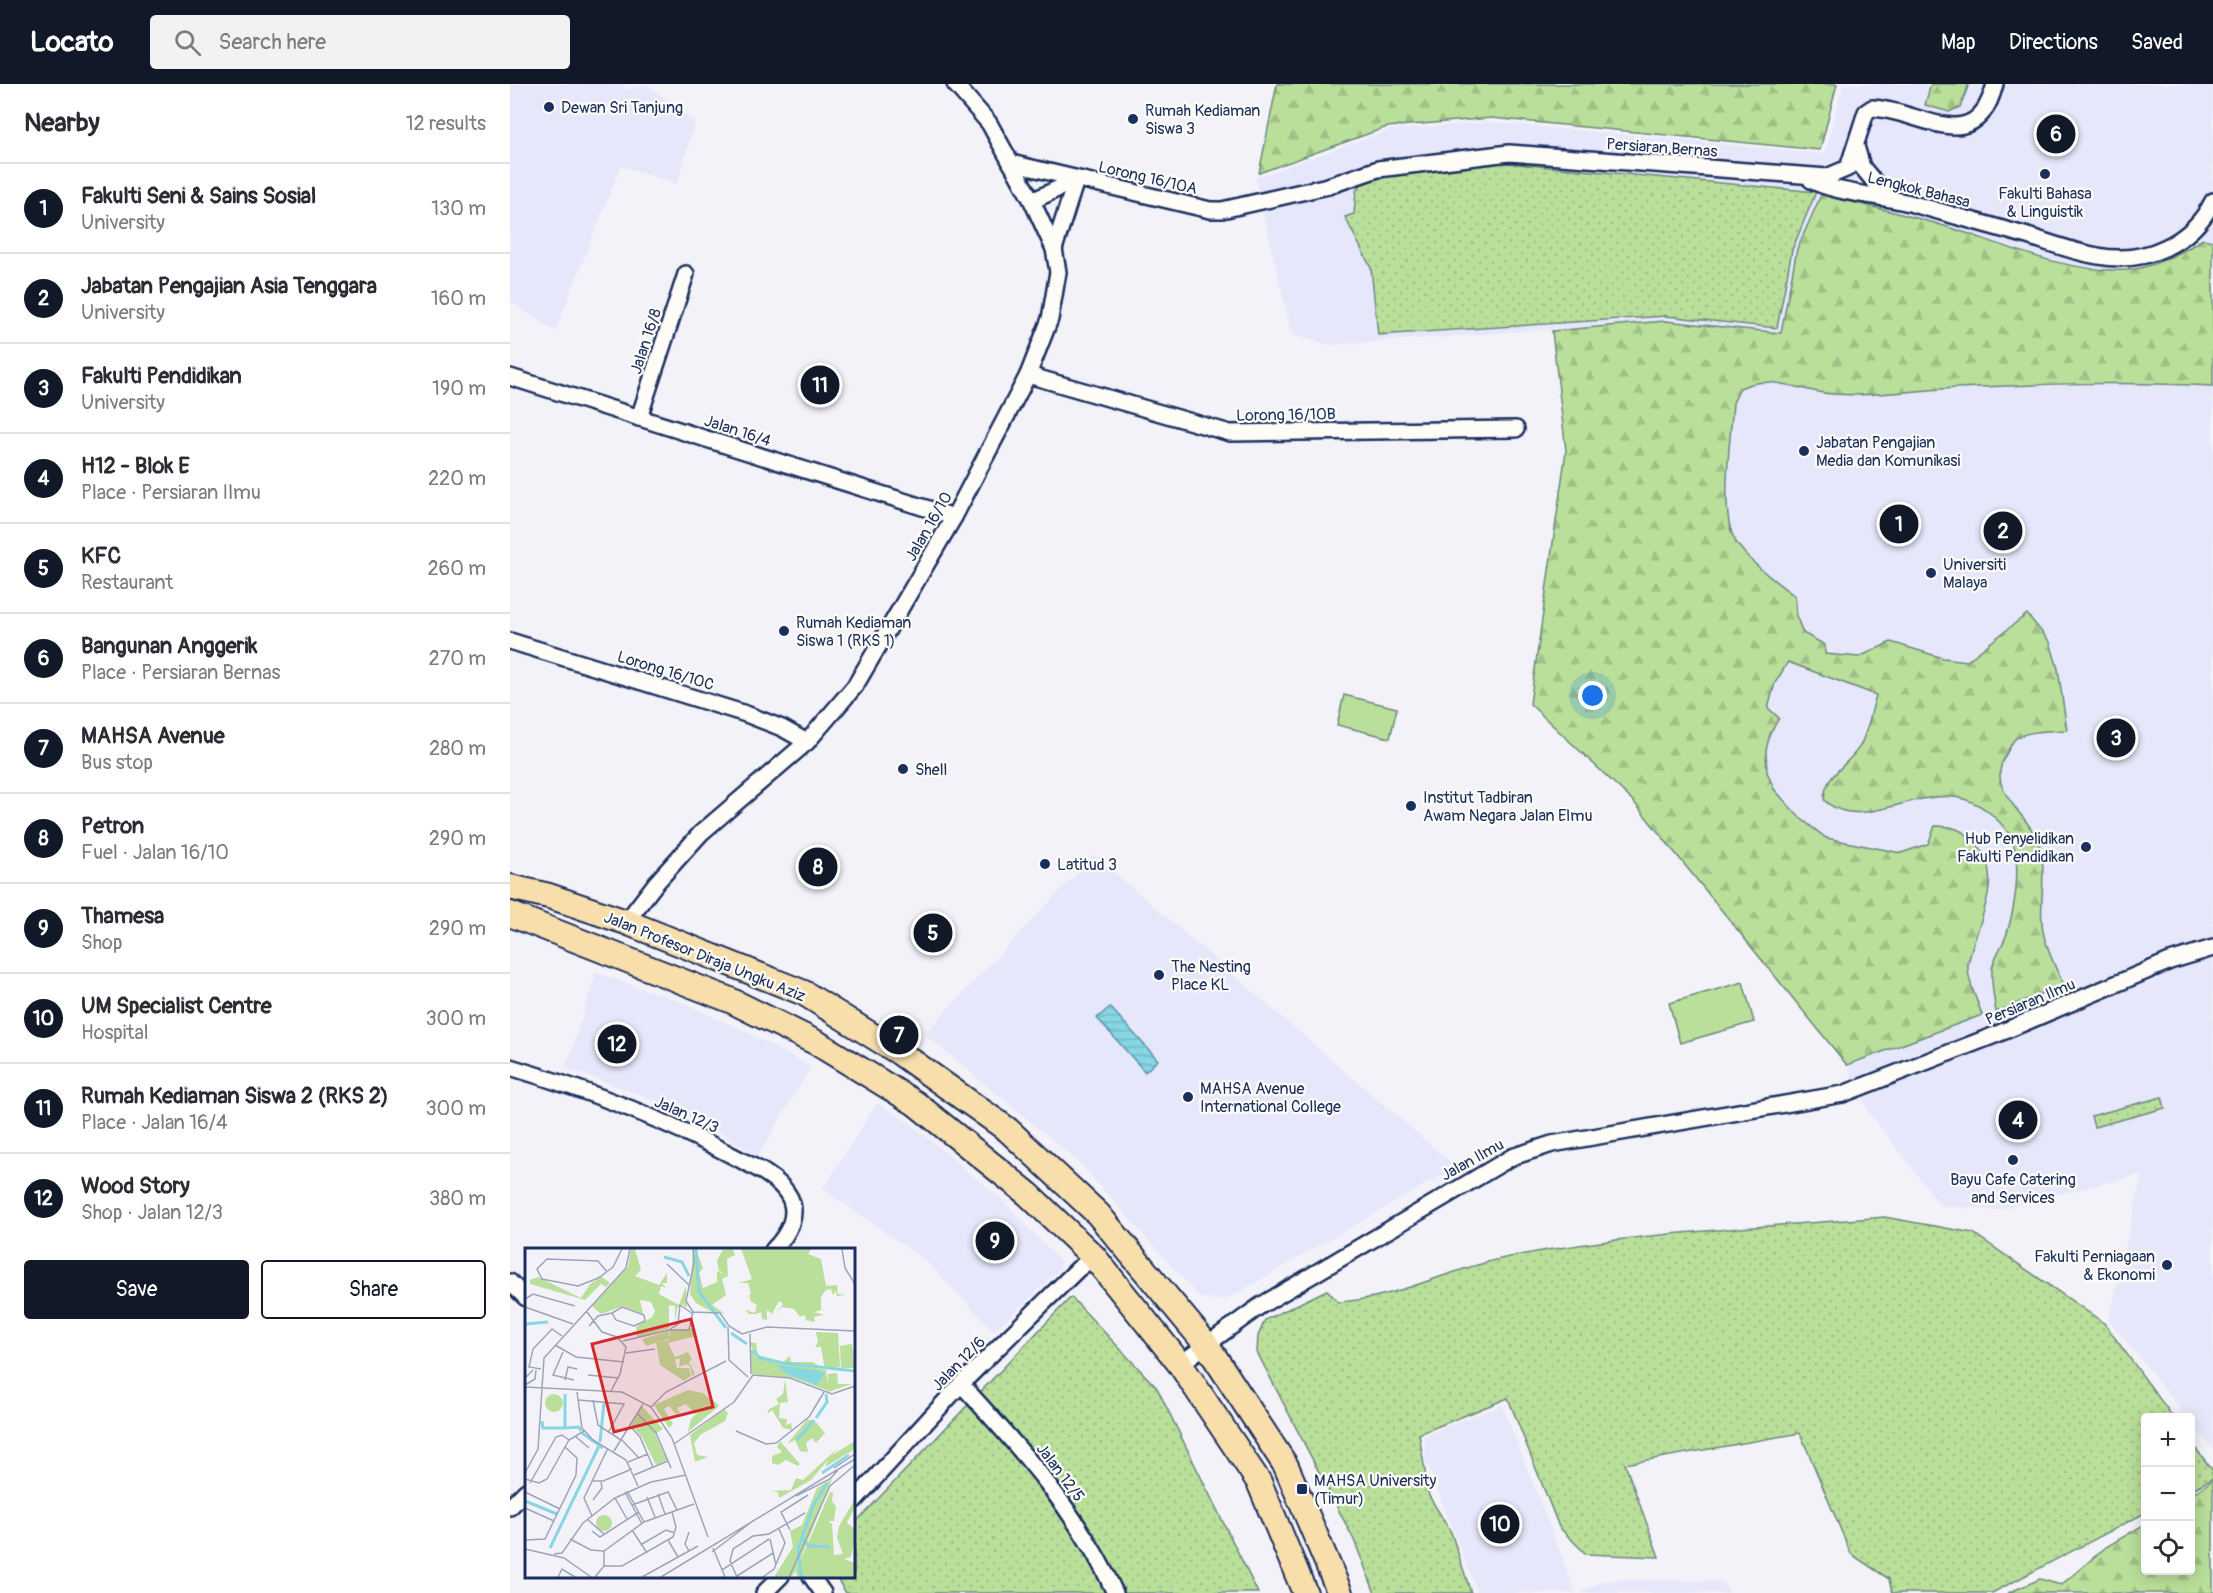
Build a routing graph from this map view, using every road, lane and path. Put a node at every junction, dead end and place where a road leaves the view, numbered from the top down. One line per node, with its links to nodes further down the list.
1 (955, 84): 4 (street, Jalan 16/10)
2 (1995, 84): 3 (street, Persiaran Bernas)
3 (1856, 146): 5 (street, Persiaran Bernas); 7 (street)
4 (1011, 164): 6 (street); 8 (street, Jalan 16/10)
5 (1806, 177): 7 (street, Lengkok Bahasa); 9 (street, Persiaran Bernas)
6 (1076, 180): 8 (street, Lorong 16/10A); 9 (street, Lorong 16/10A); 11 (street)
7 (1887, 197): 10 (street, Lengkok Bahasa)
8 (1032, 201): 11 (street, Jalan 16/10)
9 (1260, 201)
10 (2213, 201)
11 (1054, 249): 13 (street, Jalan 16/10)
12 (686, 274): 15 (street, Jalan 16/8)
13 (1028, 375): 16 (street, Lorong 16/10B); 17 (street, Jalan 16/10)
14 (510, 377): 15 (street, Jalan 16/4)
15 (639, 418): 17 (street, Jalan 16/4)
16 (1516, 429)
17 (954, 517): 19 (street, Jalan 16/10)
18 (510, 641): 19 (street, Lorong 16/10C)
19 (807, 742): 24 (street, Jalan 16/10)
20 (510, 876): 22 (main road)
21 (510, 887): 22 (main road, Jalan Profesor Diraja Ungku Aziz)
22 (549, 896): 24 (main road, Jalan Profesor Diraja Ungku Aziz)
23 (510, 914): 26 (main road, Jalan Profesor Diraja Ungku Aziz)
24 (626, 922): 34 (main road, Jalan Profesor Diraja Ungku Aziz)
25 (510, 923): 26 (main road)
26 (541, 926): 31 (main road, Jalan Profesor Diraja Ungku Aziz)
27 (2213, 948): 29 (street, Persiaran Ilmu)
28 (510, 1067): 30 (street, Jalan 12/3)
29 (1861, 1088): 34 (street, Jalan Ilmu)
30 (776, 1246)
31 (1094, 1257): 35 (main road, Jalan Profesor Diraja Ungku Aziz); 36 (street, Jalan 12/6)
32 (510, 1282): 33 (street)
33 (525, 1297)
34 (1206, 1344): 35 (street, Jalan Ilmu); 46 (main road, Jalan Profesor Diraja Ungku Aziz)
35 (1180, 1364): 45 (main road, Jalan Profesor Diraja Ungku Aziz)
36 (962, 1384): 38 (street, Jalan 12/6); 44 (street, Jalan 12/5)
37 (525, 1492): 39 (street)
38 (855, 1500)
39 (510, 1507)
40 (779, 1578): 42 (street)
41 (812, 1578): 43 (street)
42 (764, 1593)
43 (823, 1593)
44 (1115, 1593)
45 (1305, 1593)
46 (1340, 1593)

